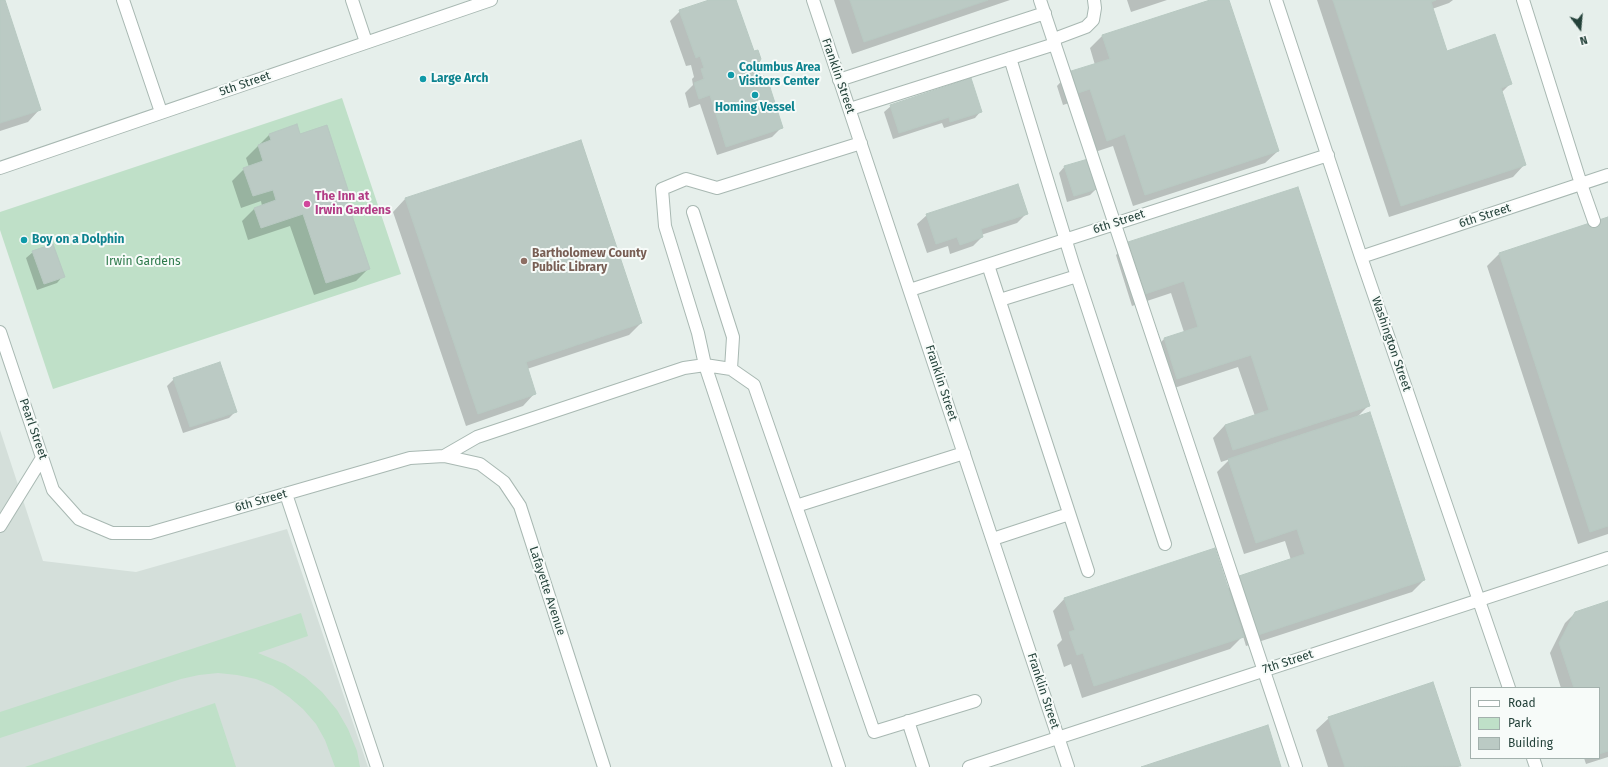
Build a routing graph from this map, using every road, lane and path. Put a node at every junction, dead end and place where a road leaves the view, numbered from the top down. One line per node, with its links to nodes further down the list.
1 (123, 0): 15 (street)
2 (352, 0): 10 (street)
3 (491, 0): 10 (street, 5th Street)
4 (813, 0): 13 (street, Franklin Street)
5 (1040, 0): 9 (street)
6 (1094, 0): 11 (street)
7 (1276, 0): 17 (street, Washington Street)
8 (1523, 0): 20 (street)
9 (1045, 13): 11 (street); 13 (street)
10 (366, 42): 15 (street, 5th Street)
11 (1055, 42): 12 (street); 23 (street)
12 (1010, 58): 14 (street); 24 (street)
13 (840, 80): 14 (street, Franklin Street)
14 (850, 109): 16 (street, Franklin Street)
15 (161, 112): 18 (street, 5th Street)
16 (861, 143): 28 (street, Franklin Street); 31 (street)
17 (1328, 155): 23 (street, 6th Street); 25 (street, Washington Street)
18 (0, 168)
19 (1608, 175): 20 (street, 6th Street)
20 (1581, 184): 22 (street); 25 (street, 6th Street)
21 (693, 212): 32 (street)
22 (1594, 221)
23 (1116, 223): 24 (street, 6th Street); 46 (street)
24 (1066, 240): 26 (street, 6th Street); 27 (street)
25 (1361, 257): 45 (street, Washington Street)
26 (988, 265): 28 (street, 6th Street); 29 (street)
27 (1077, 276): 29 (street); 42 (street)
28 (910, 290): 33 (street, Franklin Street)
29 (1000, 300): 38 (street)
30 (0, 332): 35 (street, Pearl Street)
31 (705, 365): 32 (street); 34 (street); 53 (street)
32 (732, 369): 37 (street)
33 (964, 453): 37 (street); 41 (street, Franklin Street)
34 (444, 456): 36 (street, 6th Street); 52 (street, Lafayette Avenue)
35 (42, 458): 39 (street, Pearl Street); 40 (street)
36 (286, 494): 39 (street, 6th Street); 51 (street)
37 (796, 506): 49 (street)
38 (1069, 514): 41 (street); 44 (street)
39 (79, 519)
40 (0, 526)
41 (993, 539): 50 (street, Franklin Street)
42 (1165, 544)
43 (1608, 558): 45 (street, 7th Street)
44 (1088, 571)
45 (1480, 599): 46 (street, 7th Street); 47 (street, Washington Street)
46 (1264, 670): 50 (street, 7th Street); 57 (street)
47 (1509, 687)
48 (975, 701): 49 (street)
49 (908, 721): 54 (street)
50 (1059, 738): 55 (street, 7th Street); 56 (street, Franklin Street)
51 (377, 767)
52 (604, 767)
53 (839, 767)
54 (923, 767)
55 (969, 767)
56 (1068, 767)
57 (1296, 767)

